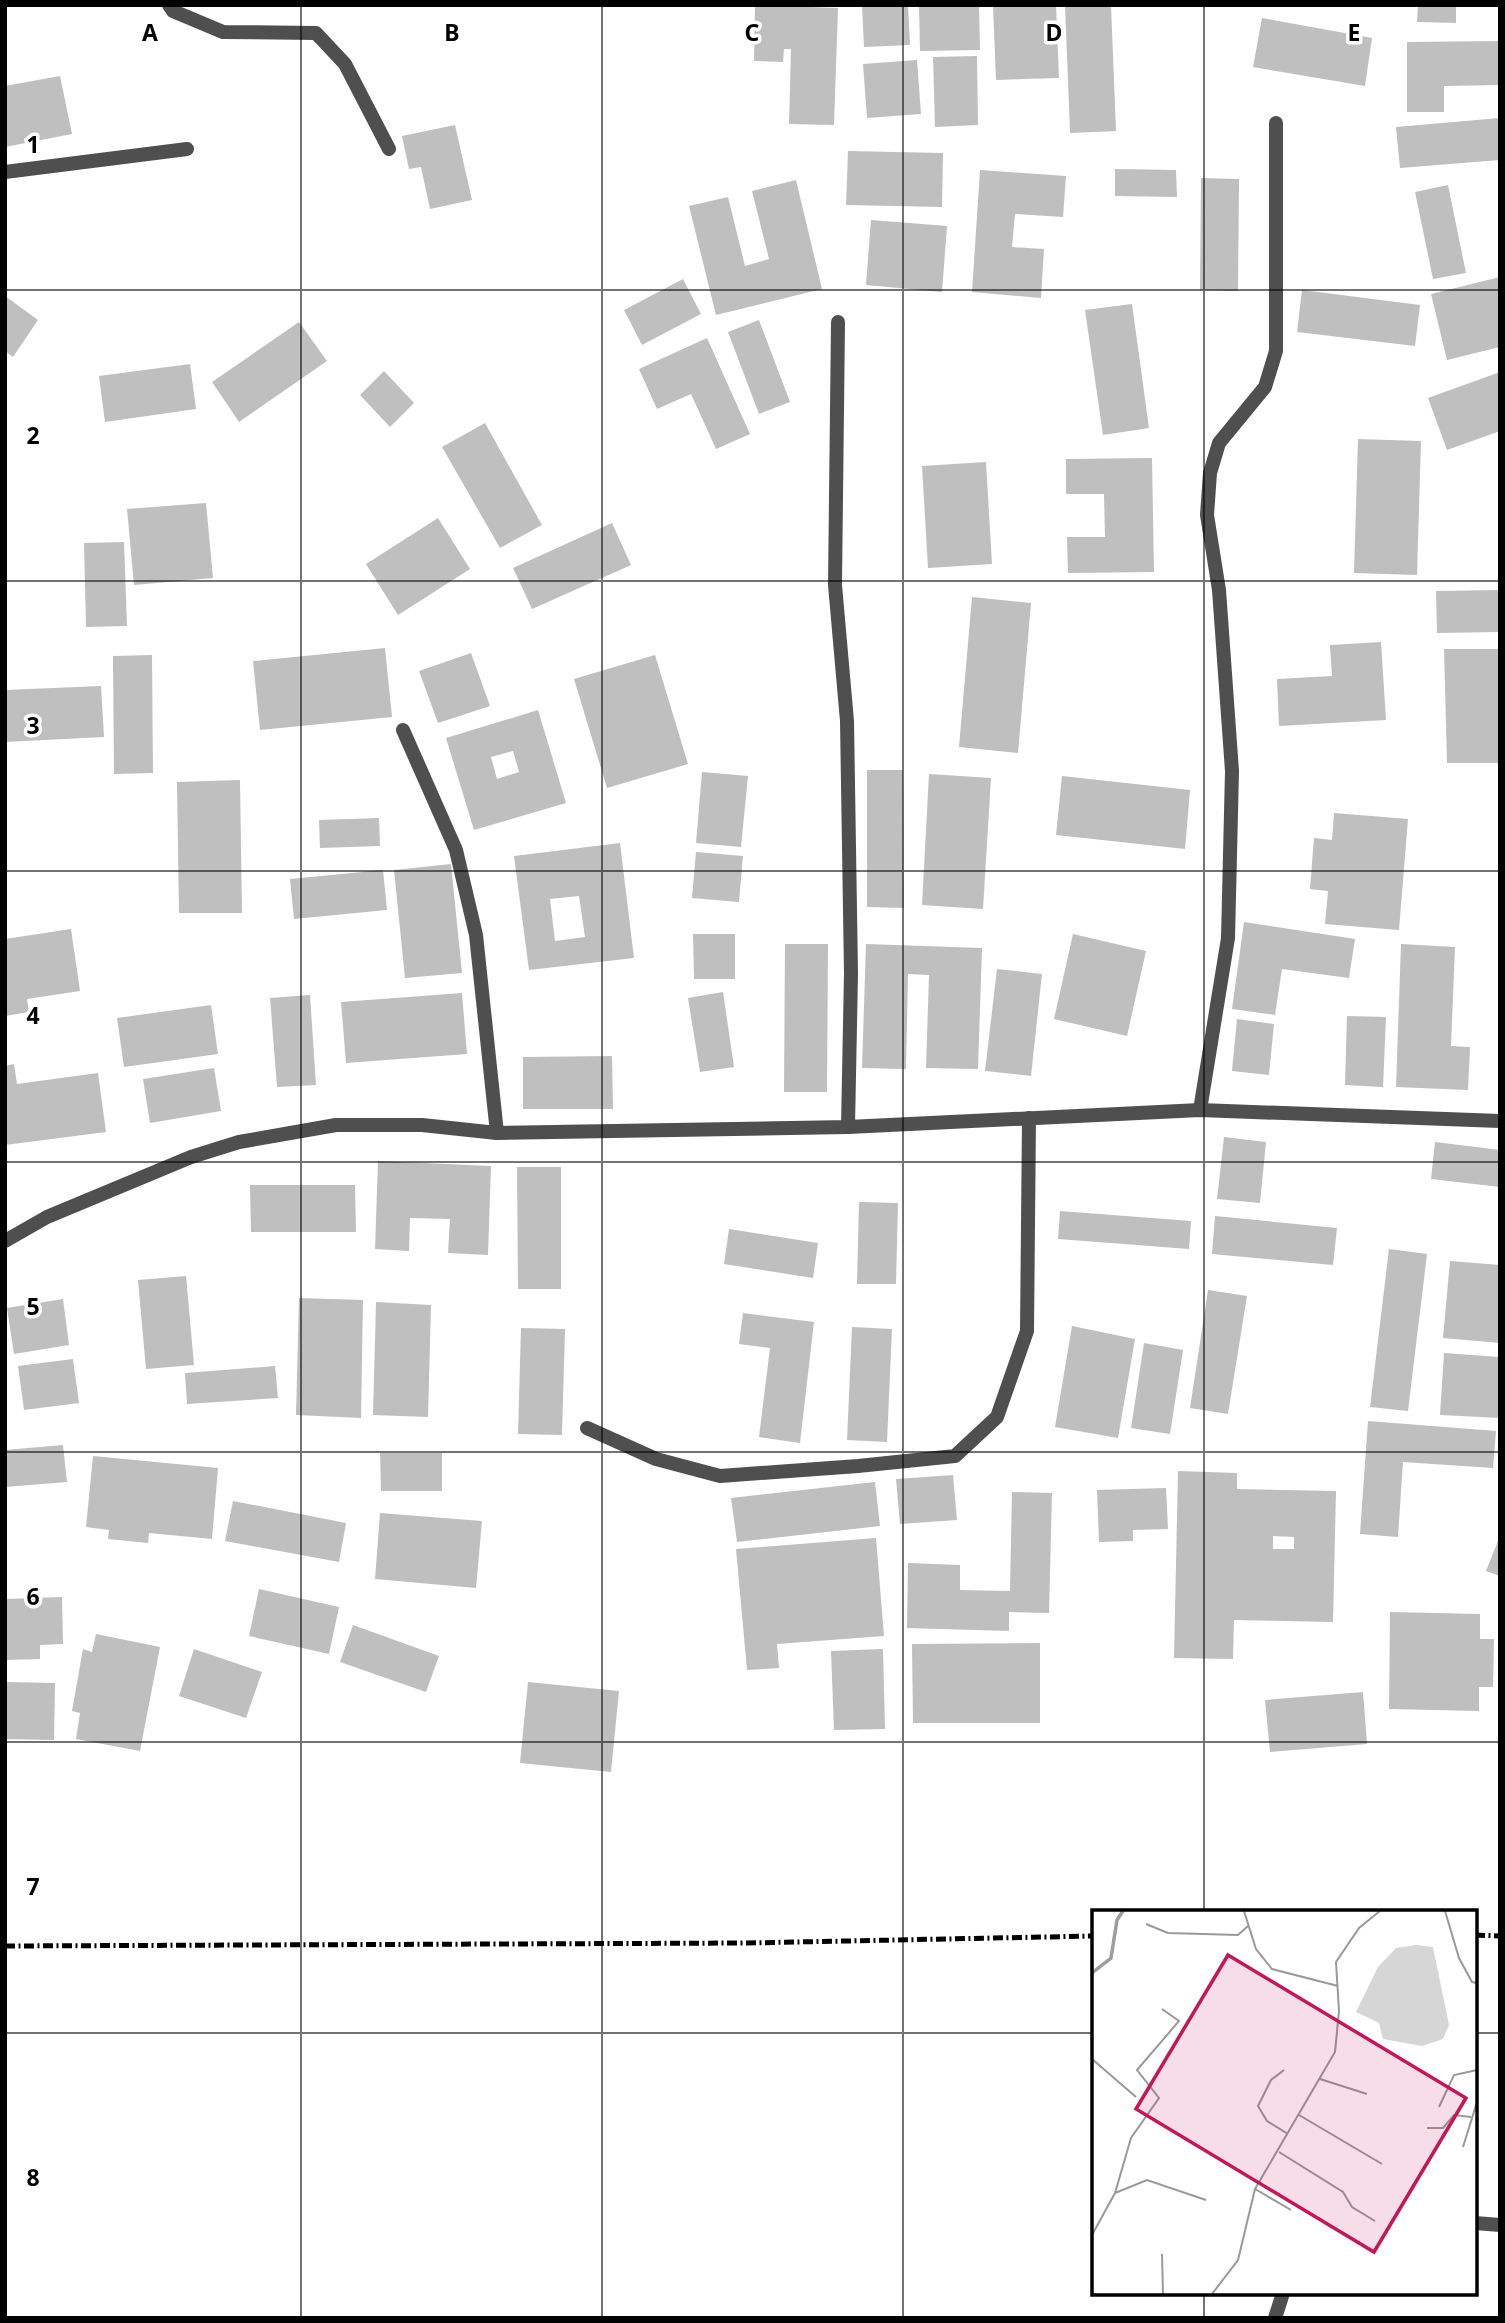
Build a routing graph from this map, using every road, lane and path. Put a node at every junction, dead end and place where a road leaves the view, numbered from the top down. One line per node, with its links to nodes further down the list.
1 (169, 5): 4 (street)
2 (1276, 123): 8 (street)
3 (187, 149): 5 (street)
4 (389, 149)
5 (5, 172)
6 (838, 322): 11 (street)
7 (403, 730): 12 (street)
8 (1200, 1110): 9 (street); 10 (street)
9 (1029, 1118): 11 (street); 14 (street)
10 (1500, 1121)
11 (848, 1127): 12 (street)
12 (497, 1133): 13 (street)
13 (5, 1241)
14 (587, 1428)
15 (1477, 2223): 16 (street)
16 (1500, 2225)
17 (1282, 2295): 18 (street)
18 (1275, 2318)

